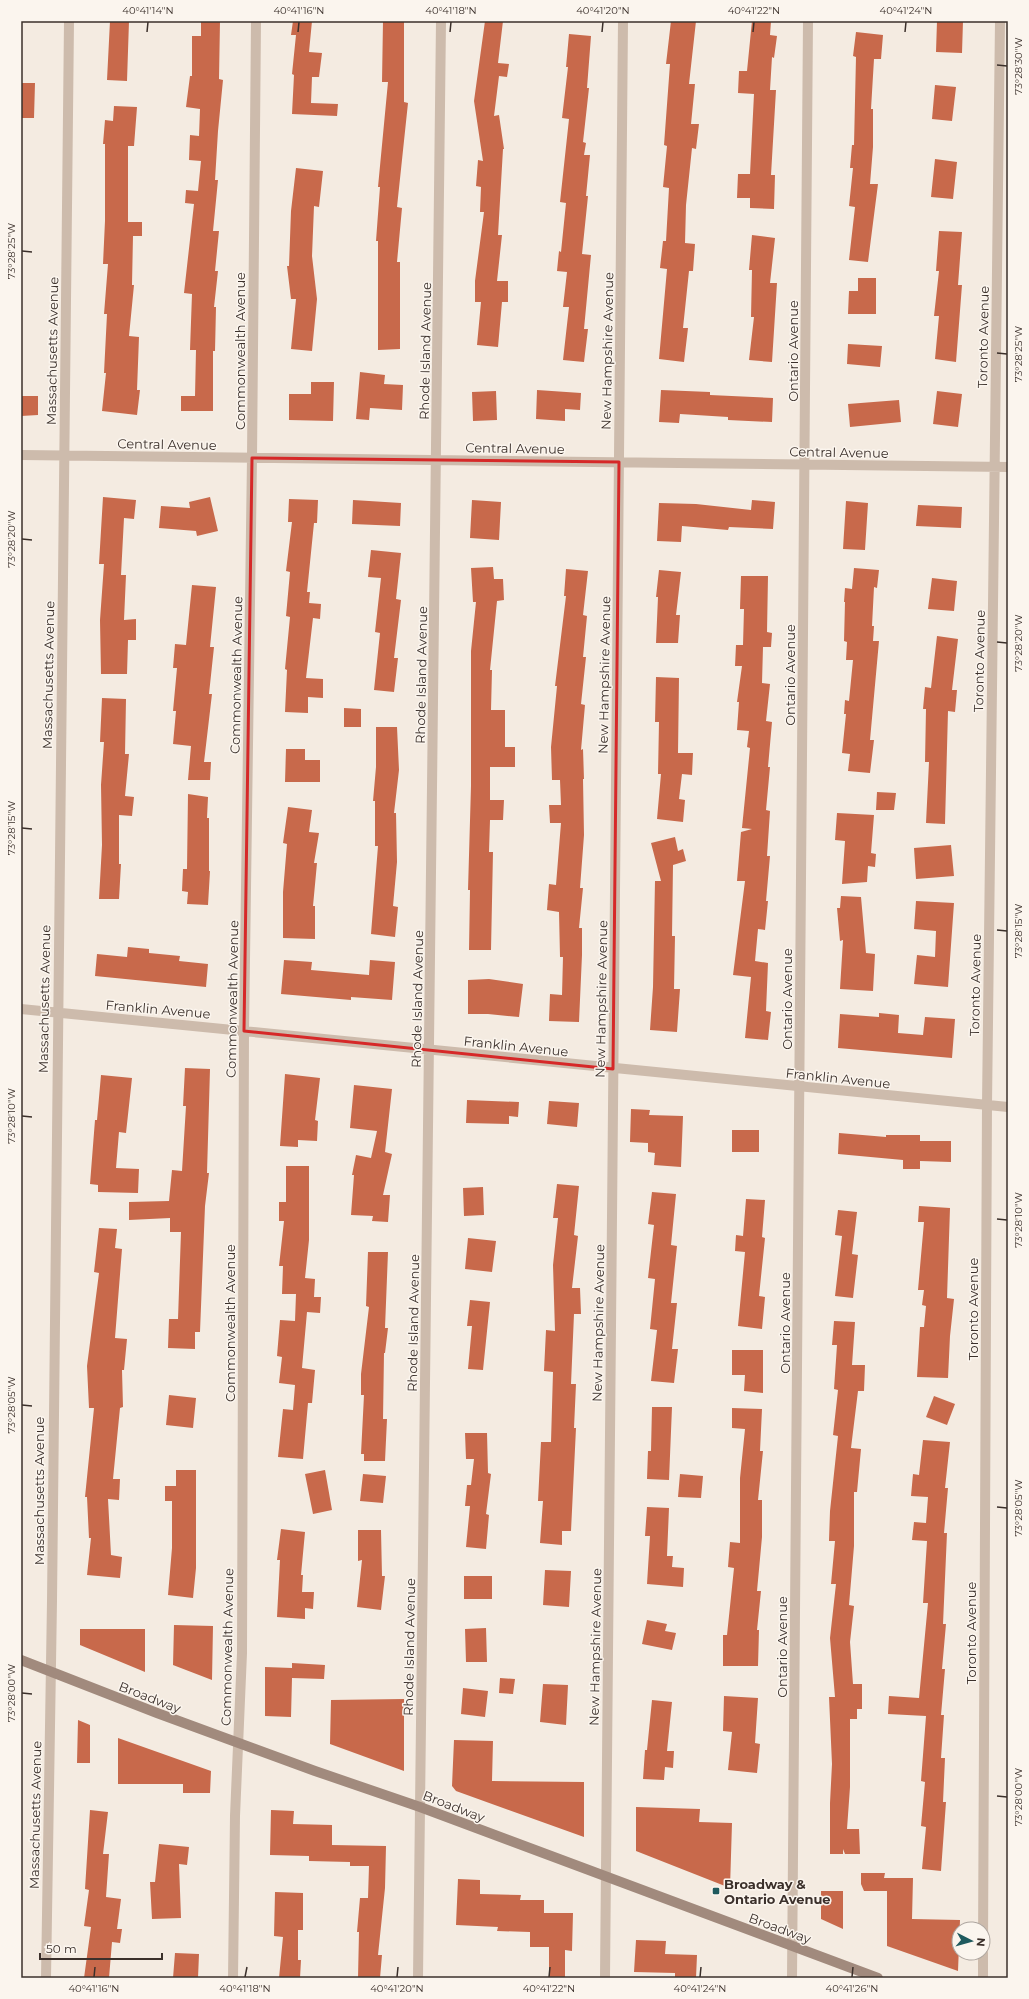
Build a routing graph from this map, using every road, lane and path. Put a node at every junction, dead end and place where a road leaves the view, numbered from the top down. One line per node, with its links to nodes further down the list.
1 (69, 21): 8 (street, Massachusetts Avenue)
2 (256, 21): 9 (street, Commonwealth Avenue)
3 (442, 21): 10 (street, Rhode Island Avenue)
4 (623, 21): 11 (street, New Hampshire Avenue)
5 (808, 21): 12 (street, Ontario Avenue)
6 (1000, 21): 13 (street, Toronto Avenue)
7 (21, 455): 8 (street, Central Avenue)
8 (64, 456): 9 (street, Central Avenue); 16 (street, Massachusetts Avenue)
9 (252, 458): 10 (street, Central Avenue); 17 (street, Commonwealth Avenue)
10 (436, 460): 11 (street, Central Avenue); 18 (street, Rhode Island Avenue)
11 (619, 462): 12 (street, Central Avenue); 19 (street, New Hampshire Avenue)
12 (805, 464): 13 (street, Central Avenue); 20 (street, Ontario Avenue)
13 (995, 467): 14 (street, Central Avenue); 21 (street, Toronto Avenue)
14 (1008, 467)
15 (21, 1009): 16 (street, Franklin Avenue)
16 (57, 1013): 17 (street, Franklin Avenue); 24 (street, Massachusetts Avenue)
17 (244, 1031): 18 (street, Franklin Avenue); 25 (street, Commonwealth Avenue)
18 (430, 1050): 19 (street, Franklin Avenue); 26 (street, Rhode Island Avenue)
19 (613, 1069): 20 (street, Franklin Avenue); 27 (street, New Hampshire Avenue)
20 (800, 1087): 21 (street, Franklin Avenue); 29 (street, Ontario Avenue)
21 (987, 1105): 22 (street, Franklin Avenue); 28 (street, Toronto Avenue)
22 (1008, 1107)
23 (21, 1660): 24 (main road, Broadway)
24 (51, 1673): 25 (main road, Broadway); 31 (street, Massachusetts Avenue)
25 (239, 1743): 26 (main road, Broadway); 32 (street, Commonwealth Avenue)
26 (420, 1807): 27 (main road, Broadway); 33 (street, Rhode Island Avenue)
27 (605, 1878): 29 (main road, Broadway); 34 (street, New Hampshire Avenue)
28 (983, 1921)
29 (793, 1946): 35 (street, Ontario Avenue); 36 (main road, Broadway)
30 (983, 1961): 37 (street)
31 (46, 1978)
32 (233, 1978)
33 (418, 1978)
34 (605, 1978)
35 (792, 1978)
36 (878, 1978)
37 (983, 1978)

